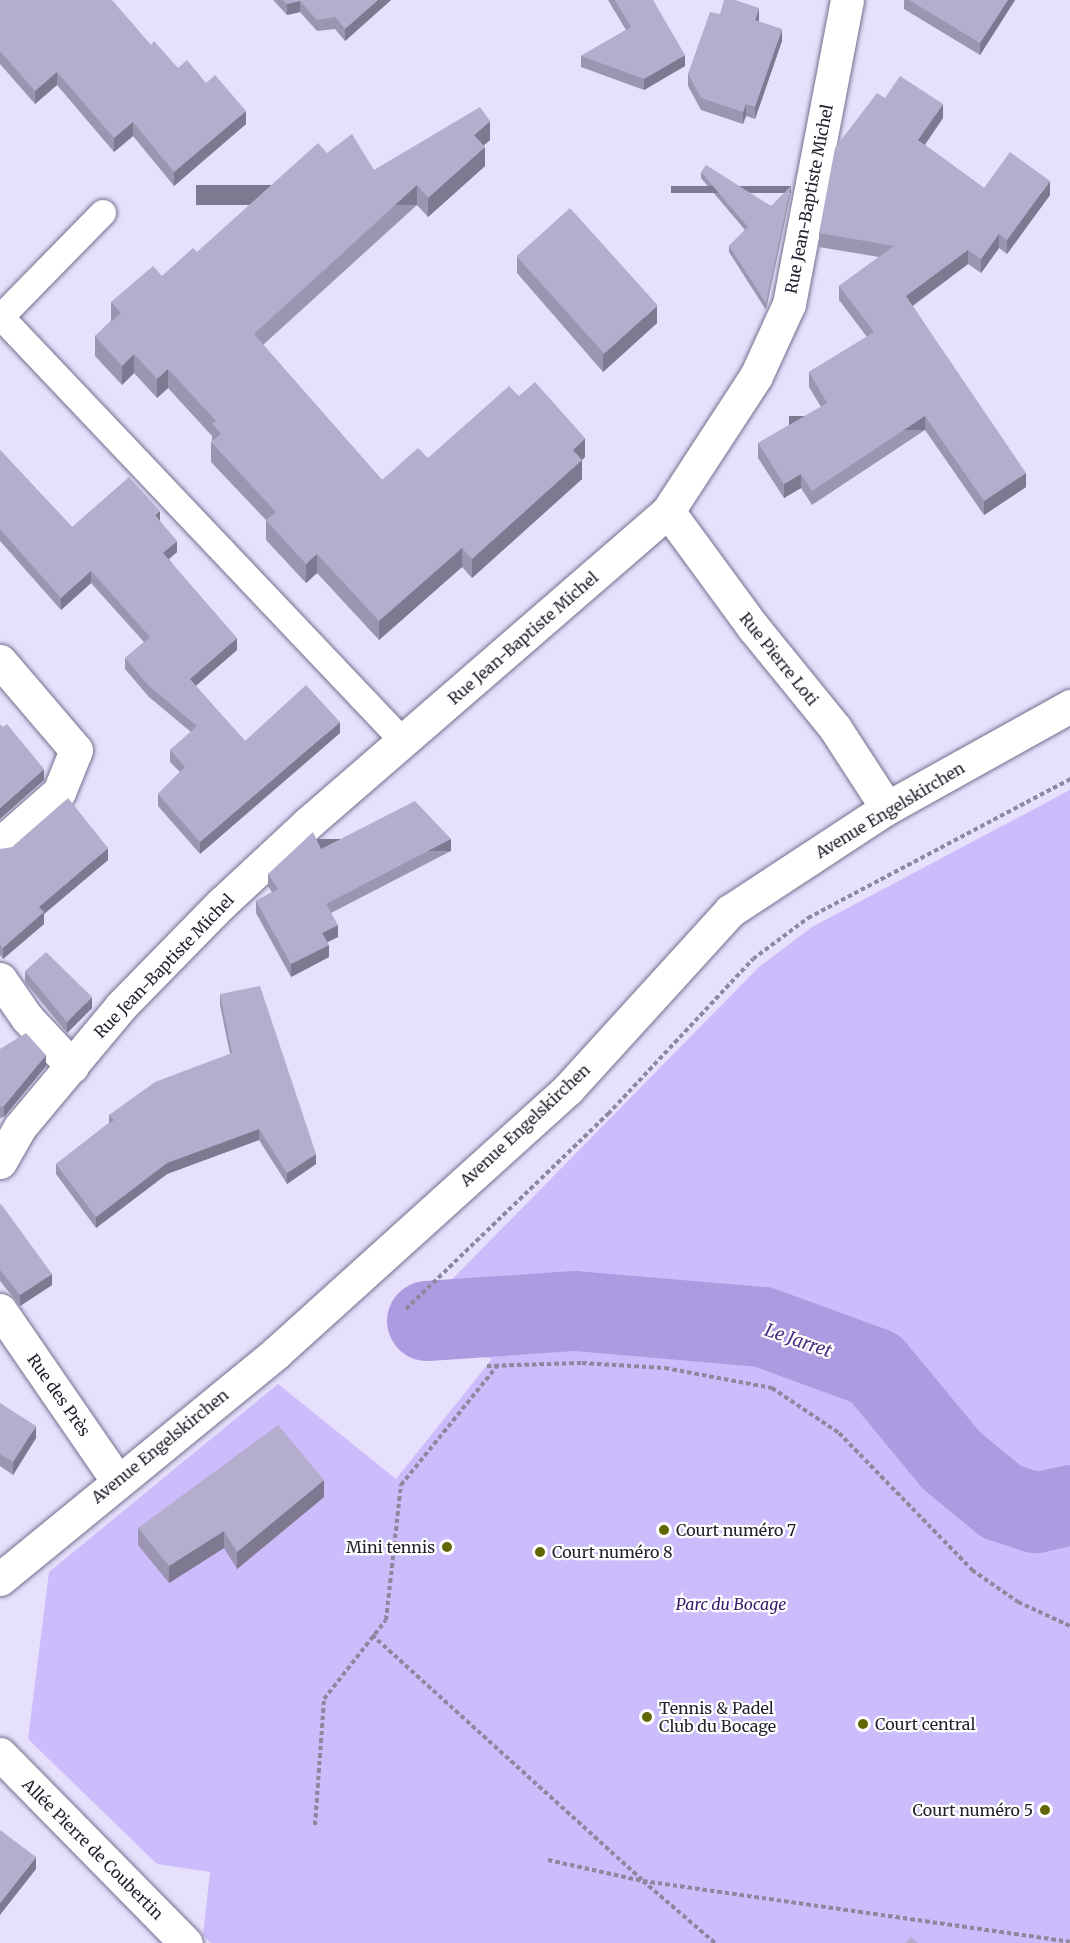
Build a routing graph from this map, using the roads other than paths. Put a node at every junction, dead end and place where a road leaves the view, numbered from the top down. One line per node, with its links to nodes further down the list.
1 (847, 0): 3 (street, Rue Jean-Baptiste Michel)
2 (103, 213): 6 (lane)
3 (668, 511): 6 (street, Rue Jean-Baptiste Michel); 7 (street, Rue Pierre Loti)
4 (0, 661): 8 (street)
5 (1070, 706): 7 (street, Avenue Engelskirchen)
6 (403, 741): 10 (street, Rue Jean-Baptiste Michel)
7 (887, 808): 13 (street, Avenue Engelskirchen)
8 (0, 844)
9 (0, 980): 10 (street)
10 (72, 1066): 11 (street, Rue Jean-Baptiste Michel)
11 (0, 1162)
12 (0, 1310): 13 (street, Rue des Près)
13 (117, 1480): 14 (street, Avenue Engelskirchen)
14 (0, 1579)
15 (0, 1755): 16 (street, Allée Pierre de Coubertin)
16 (186, 1943)

